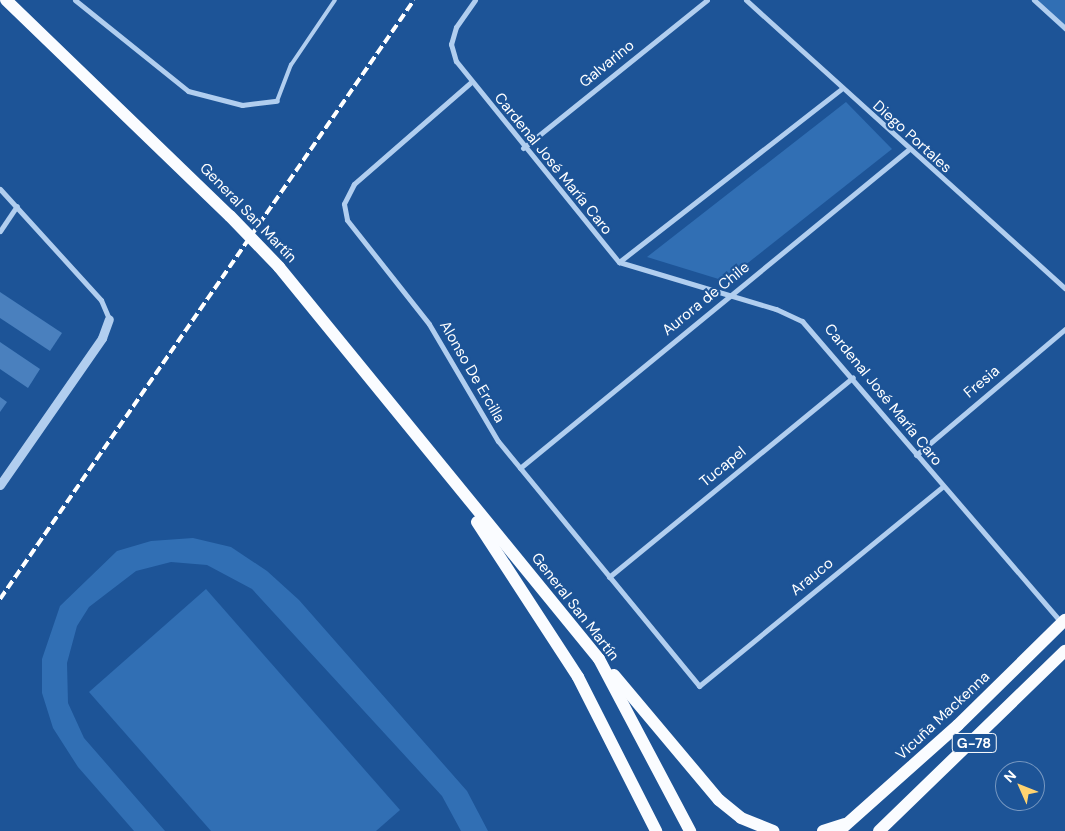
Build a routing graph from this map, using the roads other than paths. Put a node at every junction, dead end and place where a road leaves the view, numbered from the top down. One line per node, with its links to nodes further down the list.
1 (6, 0): 25 (main road, General San Martín, bridge)
2 (75, 0): 11 (street)
3 (335, 0): 11 (lane)
4 (475, 0): 9 (street, Cardenal José María Caro)
5 (707, 0): 12 (street, Galvarino)
6 (746, 0): 10 (street, Diego Portales)
7 (1034, 0): 8 (street)
8 (1065, 28)
9 (470, 83): 12 (street, Cardenal José María Caro); 24 (street, Alonso De Ercilla)
10 (841, 89): 13 (street, Diego Portales); 17 (street)
11 (278, 101)
12 (523, 148): 17 (street, Cardenal José María Caro)
13 (908, 150): 18 (street, Diego Portales); 19 (street, Aurora de Chile)
14 (0, 189): 15 (street)
15 (17, 206): 16 (street); 20 (street)
16 (0, 231)
17 (619, 262): 19 (street, Cardenal José María Caro)
18 (1065, 288)
19 (729, 296): 22 (street, Cardenal José María Caro); 24 (street, Aurora de Chile)
20 (109, 319): 26 (street)
21 (1065, 329): 23 (street, Fresia)
22 (852, 377): 23 (street, Cardenal José María Caro); 28 (street, Tucapel)
23 (916, 455): 27 (street, Cardenal José María Caro)
24 (520, 468): 28 (street, Alonso De Ercilla)
25 (443, 470): 31 (main road, General San Martín); 34 (main road, General San Martín)
26 (0, 485)
27 (942, 487): 29 (street, Cardenal José María Caro); 32 (street, Arauco)
28 (609, 577): 32 (street, Alonso De Ercilla)
29 (1064, 624): 33 (main road, Vicuña Mackenna / G-78)
30 (1065, 651): 39 (main road, G-78)
31 (599, 659): 35 (main road, General San Martín); 36 (main road)
32 (699, 686)
33 (850, 822): 37 (main road); 38 (main road, Vicuña Mackenna / G-78)
34 (652, 827)
35 (690, 831)
36 (774, 831)
37 (823, 831)
38 (839, 831)
39 (879, 831)

